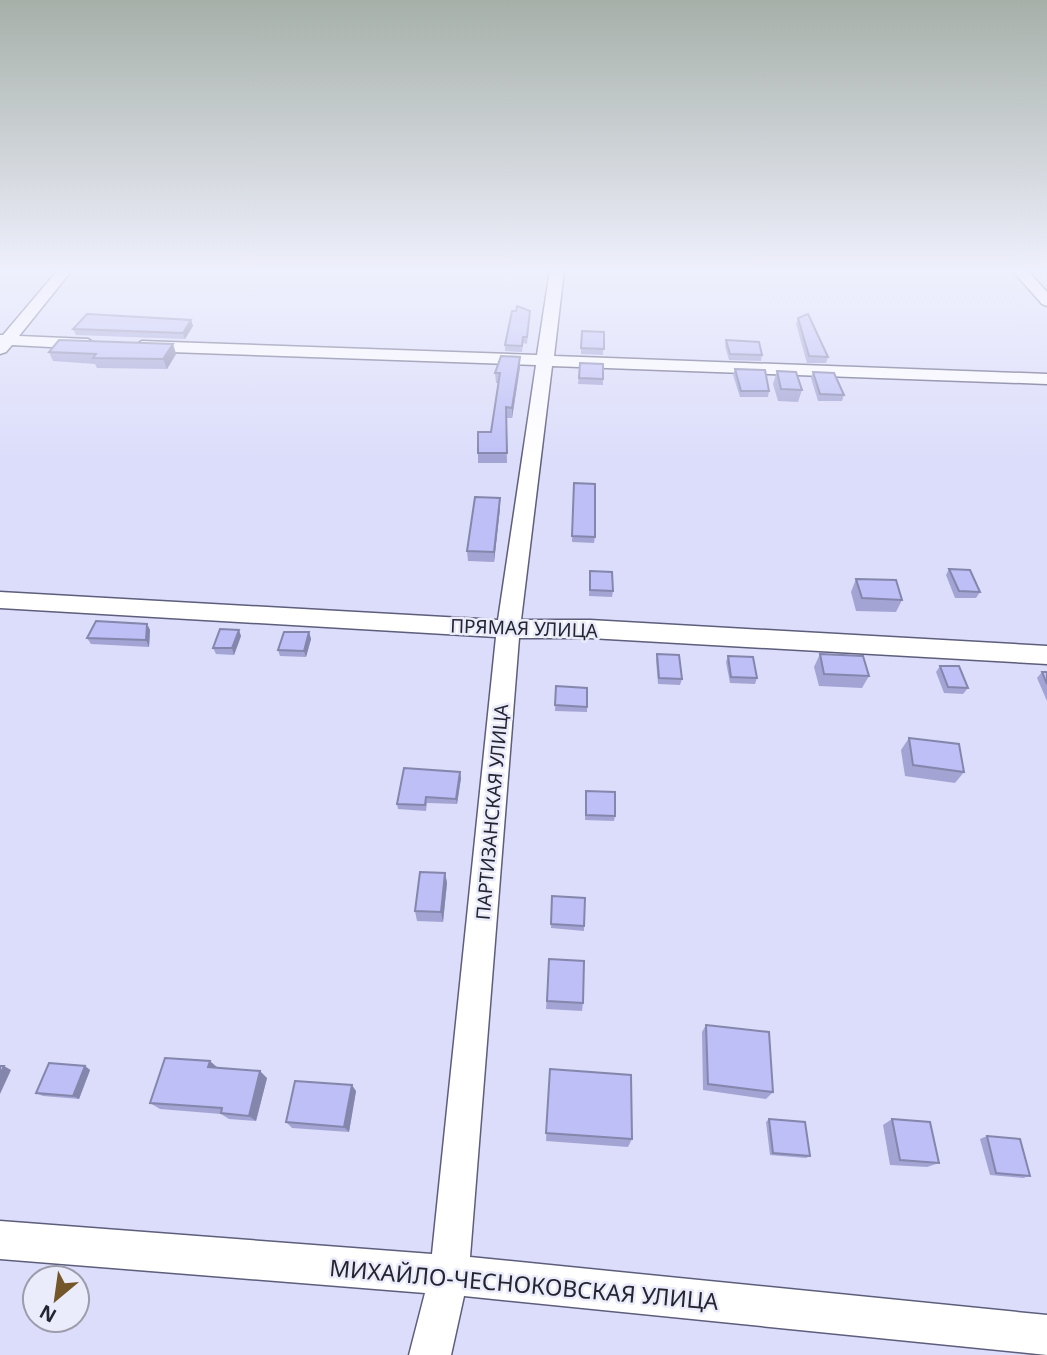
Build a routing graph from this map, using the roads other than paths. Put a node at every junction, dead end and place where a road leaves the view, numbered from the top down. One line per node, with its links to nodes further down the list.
1 (547, 333): 3 (street, ПАРТИЗАНСКАЯ УЛИЦА)
2 (3, 344): 3 (street)
3 (542, 363): 4 (street); 6 (street, ПАРТИЗАНСКАЯ УЛИЦА)
4 (1047, 379)
5 (0, 600): 6 (street, ПРЯМАЯ УЛИЦА)
6 (509, 629): 7 (street, ПРЯМАЯ УЛИЦА); 9 (street, ПАРТИЗАНСКАЯ УЛИЦА)
7 (1047, 655)
8 (0, 1240): 9 (street, МИХАЙЛО-ЧЕСНОКОВСКАЯ УЛИЦА)
9 (449, 1275): 10 (street, МИХАЙЛО-ЧЕСНОКОВСКАЯ УЛИЦА); 11 (street, ПАРТИЗАНСКАЯ УЛИЦА)
10 (1047, 1335)
11 (430, 1355)

